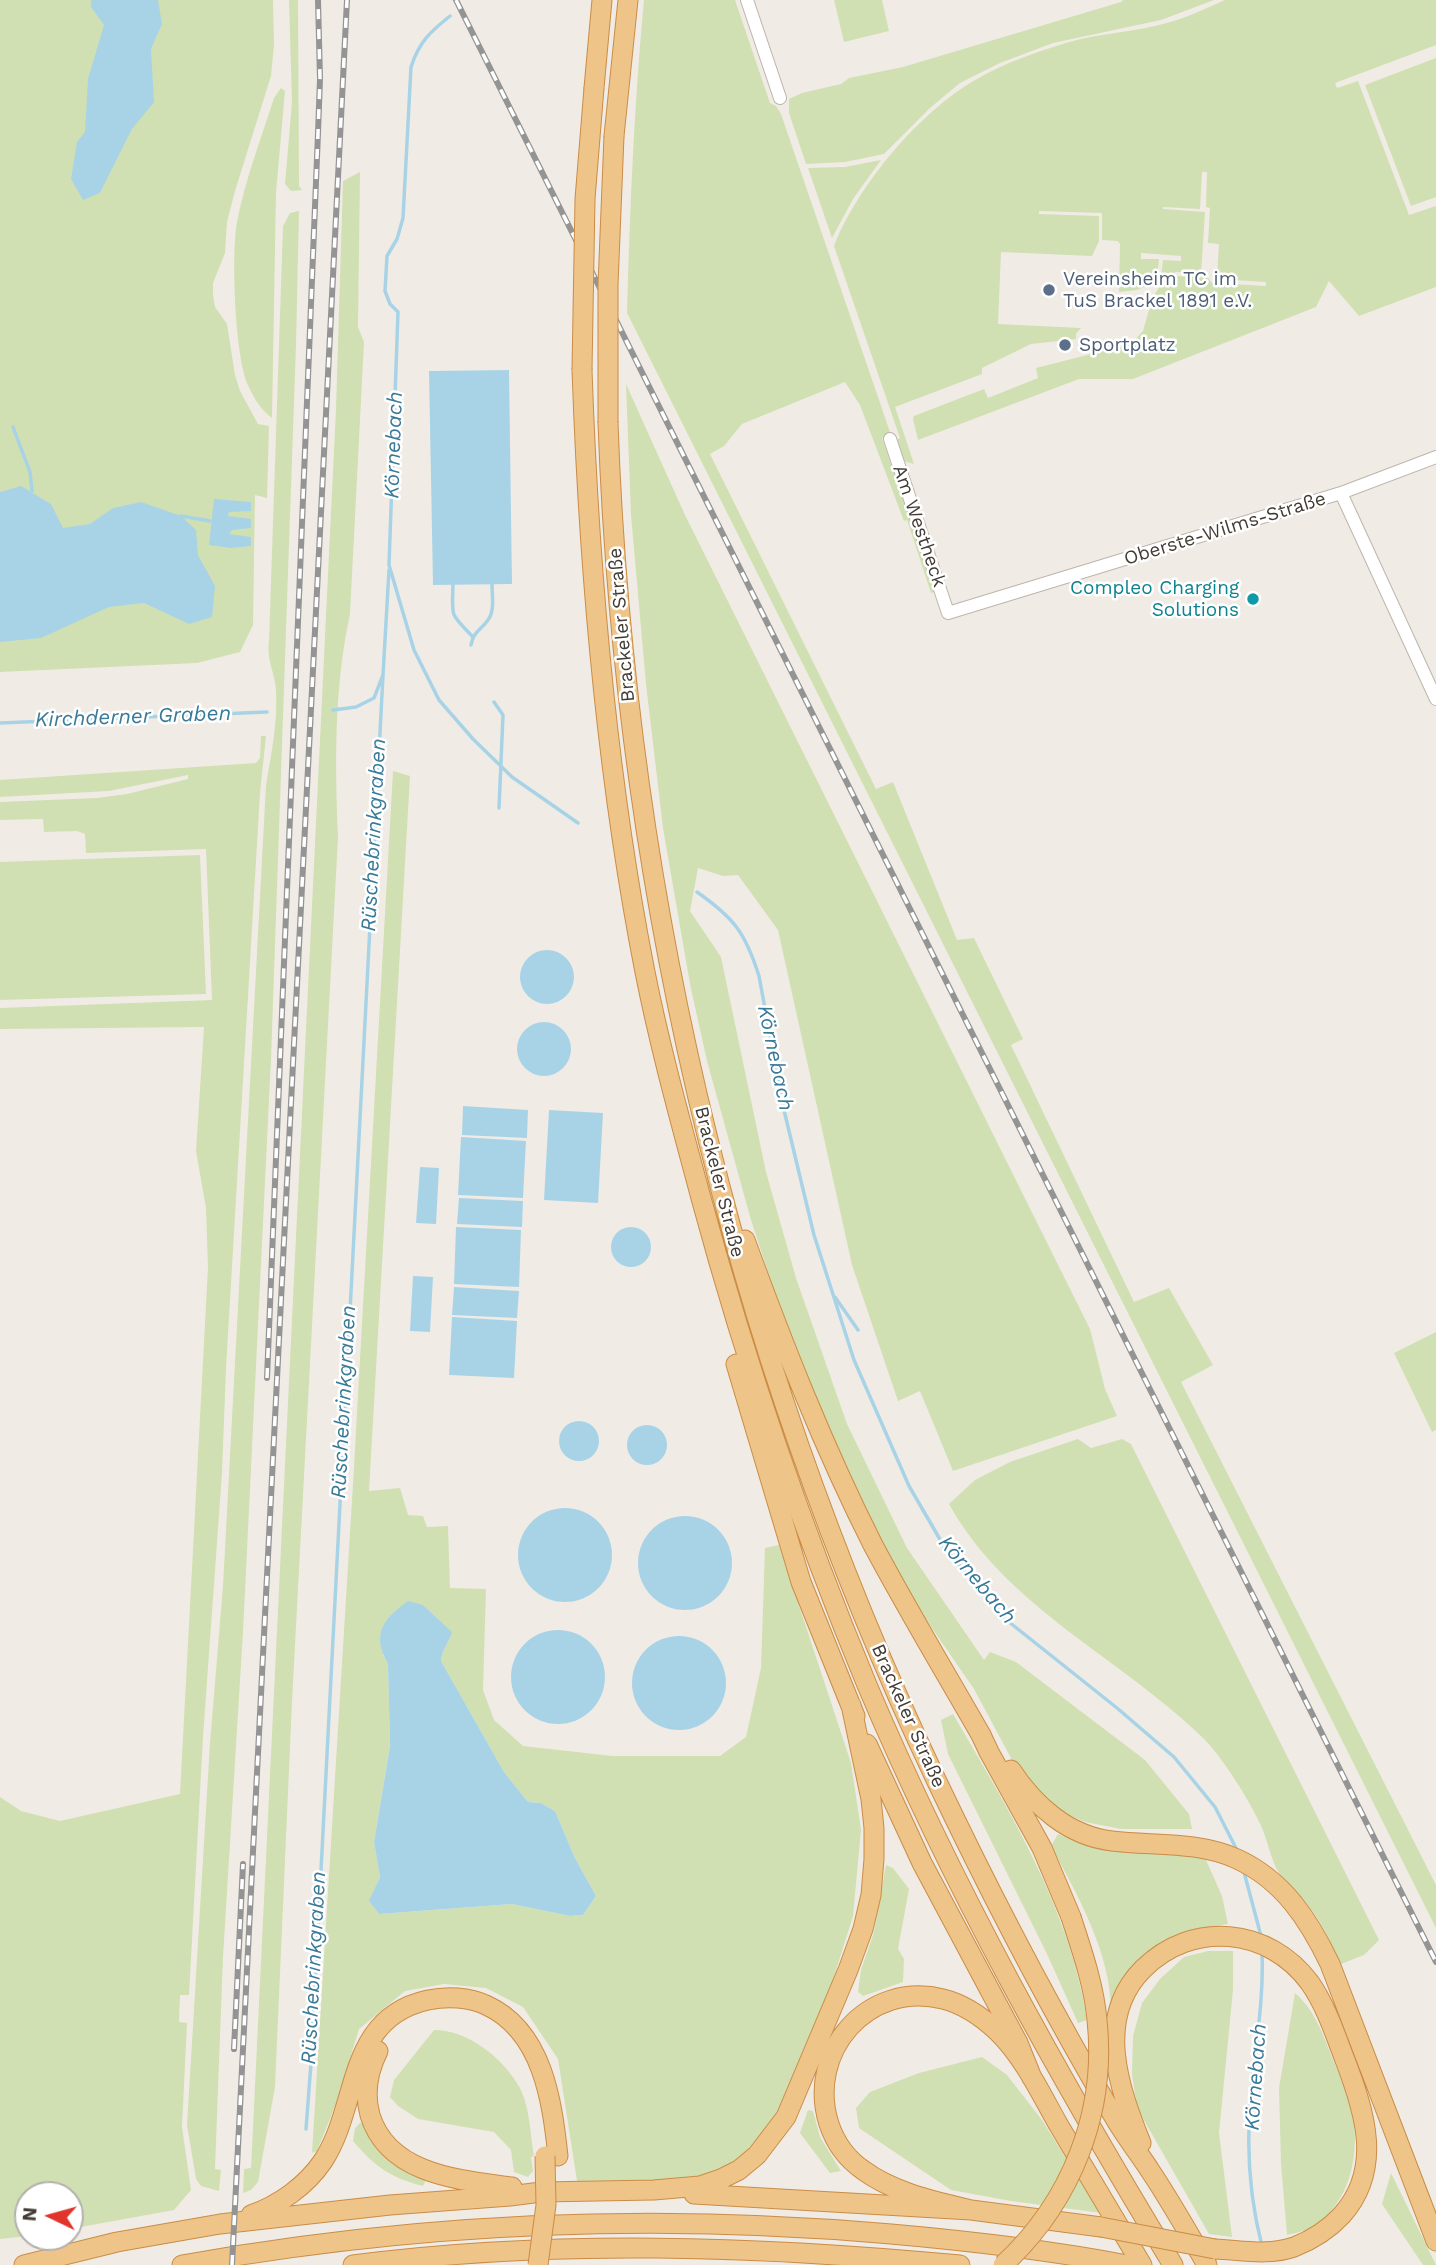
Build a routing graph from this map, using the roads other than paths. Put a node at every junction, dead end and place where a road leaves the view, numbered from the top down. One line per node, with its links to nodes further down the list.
1 (601, 0): 11 (highway, Brackeler Straße, bridge)
2 (630, 0): 10 (highway, Brackeler Straße, bridge)
3 (747, 0): 4 (street)
4 (780, 98)
5 (890, 439): 8 (street, Am Westheck)
6 (1436, 457): 7 (street, Oberste-Wilms-Straße)
7 (1341, 493): 8 (street, Oberste-Wilms-Straße); 9 (street, Oberste-Wilms-Straße)
8 (948, 613)
9 (1436, 699)
10 (708, 1140): 13 (highway); 16 (highway, Brackeler Straße)
11 (702, 1202): 12 (highway); 32 (highway, Brackeler Straße)
12 (851, 1705): 14 (highway); 17 (highway)
13 (981, 1735): 21 (highway); 30 (highway, bridge)
14 (1032, 2078): 19 (highway); 31 (highway)
15 (552, 2156): 18 (highway); 20 (highway); 27 (highway, bridge); 28 (highway)
16 (1153, 2175): 22 (highway, Brackeler Straße); 22 (highway)
17 (654, 2190): 18 (highway); 19 (highway)
18 (541, 2192): 20 (highway)
19 (971, 2210): 22 (highway, bridge)
20 (220, 2224): 24 (highway)
21 (1436, 2241)
22 (1211, 2257): 33 (highway)
23 (1125, 2264): 25 (highway)
24 (24, 2265)
25 (182, 2265)
26 (353, 2265): 29 (highway)
27 (538, 2265)
28 (551, 2265)
29 (960, 2265)
30 (1003, 2265)
31 (1142, 2265)
32 (1173, 2265)
33 (1272, 2265)

